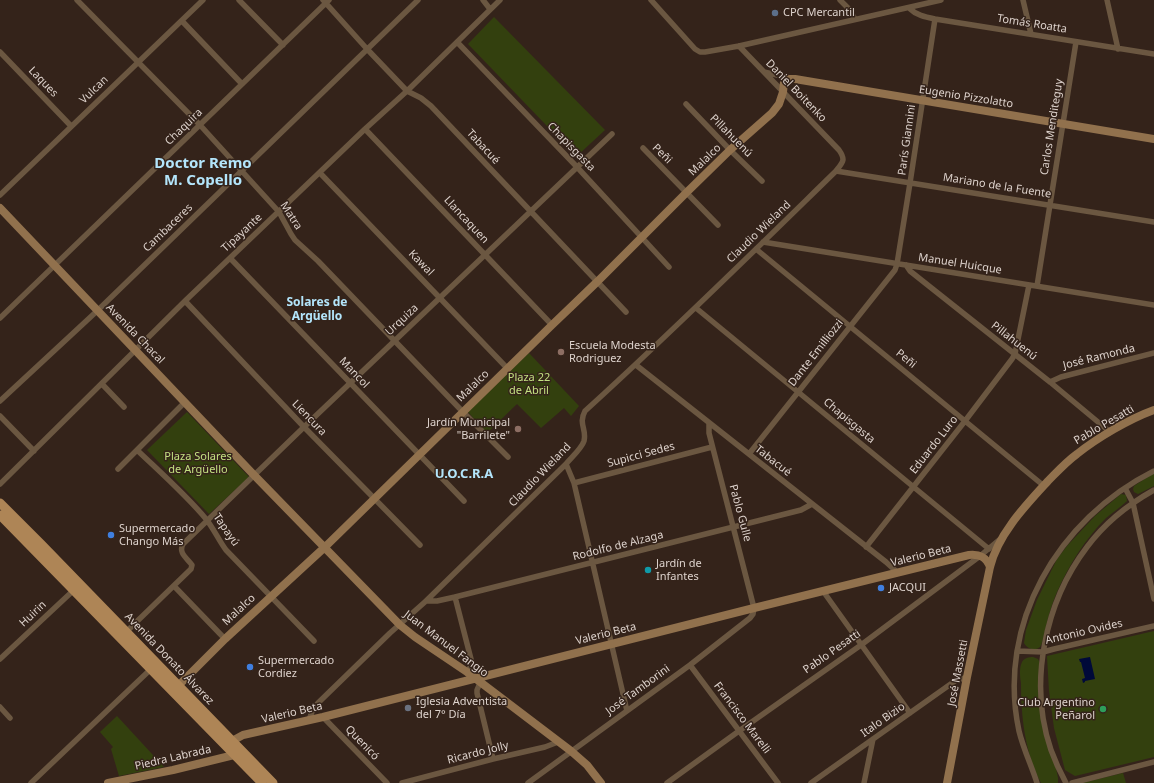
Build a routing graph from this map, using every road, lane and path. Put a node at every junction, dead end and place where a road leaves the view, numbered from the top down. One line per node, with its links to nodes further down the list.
1 (77, 0): 28 (street, Matra)
2 (203, 0): 18 (street, Vulcan)
3 (239, 0): 22 (street)
4 (418, 0): 24 (street, Cambaceres)
5 (483, 0): 15 (street)
6 (500, 0): 15 (street, Tipayante)
7 (651, 0): 23 (street)
8 (840, 0): 16 (street)
9 (941, 0): 13 (street)
10 (1023, 0): 19 (street)
11 (1107, 0): 25 (street)
12 (326, 1): 22 (street, Chaquira); 24 (street, Tabacué)
13 (918, 2): 14 (street)
14 (909, 8): 16 (street); 17 (street, Tomás Roatta)
15 (490, 9): 20 (street, Tipayante)
16 (855, 19): 23 (street)
17 (934, 19): 19 (street, Tomás Roatta); 34 (street, París Giannini)
18 (182, 21): 28 (street, Vulcan); 31 (street)
19 (1031, 34): 21 (street, Tomás Roatta)
20 (457, 42): 32 (street, Tipayante); 45 (street, Chapisgasta)
21 (1076, 42): 25 (street, Tomás Roatta); 36 (street, Carlos Menditeguy)
22 (283, 45): 31 (street, Chaquira)
23 (739, 46): 29 (street, Daniel Boitenko)
24 (367, 49): 32 (street, Tabacué); 46 (street, Cambaceres)
25 (1118, 49): 27 (street, Tomás Roatta)
26 (0, 52): 38 (street, Laques)
27 (1154, 54)
28 (138, 62): 37 (street, Matra); 38 (street, Vulcan)
29 (764, 72): 30 (street); 33 (street, Daniel Boitenko)
30 (794, 78): 33 (main road); 34 (main road, Eugenio Pizzolatto)
31 (242, 84): 37 (street, Chaquira)
32 (407, 91): 39 (street, Tipayante); 56 (street, Tabacué)
33 (783, 92): 43 (main road, Malalco); 44 (street, Daniel Boitenko)
34 (923, 101): 36 (main road, Eugenio Pizzolatto); 50 (street, París Giannini)
35 (686, 104): 43 (street, Pillahuenú)
36 (1063, 124): 41 (main road, Eugenio Pizzolatto); 53 (street, Carlos Menditeguy)
37 (200, 125): 46 (street, Matra); 65 (street, Chaquira)
38 (71, 126): 52 (street, Vulcan)
39 (365, 129): 48 (street, Tipayante); 62 (street, Llancaquen)
40 (612, 134): 45 (street, Urquiza)
41 (1154, 139)
42 (643, 148): 51 (street, Peñi)
43 (730, 150): 49 (street, Pillahuenú); 51 (main road, Malalco)
44 (839, 150): 47 (street, Claudio Wieland)
45 (577, 167): 56 (street, Urquiza); 59 (street, Chapisgasta)
46 (241, 171): 55 (street, Matra); 75 (street, Cambaceres)
47 (836, 171): 50 (street, Mariano de la Fuente); 60 (street, Claudio Wieland)
48 (320, 173): 55 (street, Tipayante); 71 (street, Kawal)
49 (762, 181)
50 (910, 183): 53 (street, Mariano de la Fuente); 64 (street, París Giannini)
51 (686, 193): 58 (street, Peñi); 59 (main road, Malalco)
52 (0, 195)
53 (1049, 204): 57 (street, Mariano de la Fuente); 70 (street, Carlos Menditeguy)
54 (0, 208): 65 (main road, Avenida Chacal)
55 (279, 212): 63 (street, Tipayante); 80 (street, Matra)
56 (531, 212): 62 (street, Urquiza); 68 (street, Tabacué)
57 (1154, 222)
58 (718, 225)
59 (642, 237): 67 (street, Chapisgasta); 68 (main road, Malalco)
60 (763, 242): 61 (street, Claudio Wieland); 64 (street, Manuel Huicque)
61 (756, 249): 74 (street, Claudio Wieland); 79 (street, Peñi)
62 (485, 255): 71 (street, Urquiza); 78 (street, Llancaquen)
63 (230, 258): 72 (street, Tipayante); 87 (street, Mancol)
64 (897, 264): 66 (street, Manuel Huicque); 79 (street, Dante Emilliozzi)
65 (54, 265): 75 (main road, Avenida Chacal); 77 (street, Chaquira)
66 (906, 265): 69 (street, Manuel Huicque); 82 (street, Pillahuenú)
67 (669, 267)
68 (598, 281): 76 (street, Tabacué); 78 (main road, Malalco)
69 (1029, 285): 70 (street, Manuel Huicque); 82 (street)
70 (1037, 286): 73 (street, Manuel Huicque)
71 (440, 298): 80 (street, Urquiza); 85 (street, Kawal)
72 (185, 301): 81 (street, Tipayante); 98 (street, Liencura)
73 (1154, 305)
74 (696, 308): 84 (street, Claudio Wieland); 89 (street, Chapisgasta)
75 (97, 311): 81 (main road, Avenida Chacal); 90 (street, Cambaceres)
76 (626, 312)
77 (0, 318)
78 (552, 325): 85 (main road, Malalco)
79 (850, 326): 89 (street, Dante Emilliozzi); 96 (street, Peñi)
80 (395, 341): 87 (street, Urquiza); 94 (street, Matra)
81 (136, 350): 88 (street, Tipayante); 91 (main road, Avenida Chacal)
82 (1014, 354): 86 (street, Pillahuenú); 96 (street, Eduardo Luro)
83 (1154, 354): 86 (street, José Ramonda)
84 (636, 365): 97 (street, Tabacué); 106 (street, Claudio Wieland)
85 (507, 368): 94 (main road, Malalco)
86 (1050, 382): 99 (street, Pillahuenú)
87 (350, 383): 98 (street, Urquiza); 103 (street, Mancol)
88 (102, 384): 92 (street); 102 (street, Tipayante)
89 (798, 392): 104 (street, Dante Emilliozzi); 113 (street, Chapisgasta)
90 (0, 401)
91 (185, 402): 101 (street); 109 (main road, Avenida Chacal)
92 (124, 407)
93 (1154, 410): 99 (main road, Pablo Pesatti)
94 (462, 412): 103 (main road, Malalco); 105 (street, Matra)
95 (0, 416): 102 (street)
96 (965, 421): 112 (street, Peñi); 113 (street, Eduardo Luro)
97 (709, 424): 100 (street, Pablo Gulle); 104 (street, Tabacué)
98 (304, 427): 109 (street, Urquiza); 116 (street, Liencura)
99 (1110, 432): 112 (main road, Pablo Pesatti)
100 (712, 447): 110 (street, Supicci Sedes); 123 (street, Pablo Gulle)
101 (137, 450): 107 (street); 122 (street, Tapayú)
102 (34, 451): 111 (street, Tipayante)
103 (419, 454): 116 (main road, Malalco); 117 (street, Mancol)
104 (749, 454): 120 (street, Tabacué)
105 (508, 457)
106 (566, 464): 110 (street); 140 (street, Claudio Wieland)
107 (118, 469)
108 (1154, 471): 114 (street)
109 (255, 475): 122 (street, Urquiza); 126 (main road, Juan Manuel Fangio)
110 (574, 483): 131 (street)
111 (0, 484)
112 (1044, 486): 124 (main road, Pablo Pesatti)
113 (913, 487): 127 (street, Eduardo Luro); 128 (street, Chapisgasta)
114 (1125, 488): 119 (street); 149 (street)
115 (1154, 490): 119 (street)
116 (373, 499): 125 (street, Liencura); 126 (main road, Malalco)
117 (464, 502)
118 (0, 503): 129 (main road, Avenida Donato Álvarez)
119 (1133, 503): 139 (street); 150 (street)
120 (812, 504): 123 (street, Rodolfo de Alzaga); 127 (street, Tabacué)
121 (0, 515): 129 (main road, Avenida Donato Álvarez)
122 (208, 521): 134 (street, Urquiza); 137 (street, Tapayú)
123 (733, 527): 131 (street, Rodolfo de Alzaga); 141 (street, Pablo Gulle)
124 (1006, 534): 128 (street, Pablo Pesatti); 132 (main road, Pablo Pesatti)
125 (420, 546)
126 (325, 547): 137 (main road, Malalco); 142 (main road, Juan Manuel Fangio)
127 (866, 547): 133 (street, Tabacué)
128 (989, 549): 130 (street, Pablo Pesatti)
129 (46, 555): 135 (main road, Avenida Donato Álvarez)
130 (980, 556): 132 (main road); 133 (main road, Valerio Beta); 148 (street, Pablo Pesatti)
131 (593, 562): 138 (street, Rodolfo de Alzaga); 147 (street)
132 (990, 567): 155 (main road, José Massetti)
133 (898, 573): 136 (main road, Valerio Beta)
134 (174, 586): 144 (street); 145 (street)
135 (77, 587): 144 (main road, Avenida Donato Álvarez); 151 (street, Huirin); 153 (main road, Avenida Donato Álvarez)
136 (823, 591): 141 (main road, Valerio Beta); 148 (street)
137 (271, 596): 145 (main road, Malalco); 146 (street, Tapayú)
138 (455, 597): 140 (street, Rodolfo de Alzaga); 154 (street)
139 (1154, 599)
140 (426, 601): 142 (street, Claudio Wieland)
141 (754, 608): 147 (main road, Valerio Beta); 152 (street, José Tamborini)
142 (400, 625): 154 (main road, Juan Manuel Fangio); 163 (street, Claudio Wieland)
143 (1154, 626): 150 (street, Antonio Ovides)
144 (126, 632): 153 (main road, Avenida Donato Álvarez)
145 (225, 639): 157 (main road, Malalco)
146 (314, 641)
147 (612, 644): 156 (main road, Valerio Beta); 159 (street)
148 (861, 645): 160 (street); 164 (street, Pablo Pesatti)
149 (1017, 652): 150 (street, Antonio Ovides); 186 (street)
150 (1043, 652): 187 (street)
151 (0, 659)
152 (690, 665): 159 (street, José Tamborini); 164 (street, Francisco Marelli)
153 (154, 667): 157 (main road, Avenida Donato Álvarez); 173 (street)
154 (467, 672): 156 (main road, Juan Manuel Fangio)
155 (968, 677): 160 (street, Italo Bizio); 185 (main road, José Massetti)
156 (477, 681): 161 (main road, Valerio Beta); 166 (main road, Juan Manuel Fangio); 170 (street)
157 (175, 688): 167 (main road, Avenida Donato Álvarez)
158 (0, 707): 162 (street)
159 (628, 711): 168 (street, José Tamborini)
160 (910, 713): 165 (street, Italo Bizio)
161 (323, 717): 163 (main road, Valerio Beta); 177 (street, Quenicó)
162 (10, 718)
163 (309, 720): 167 (main road, Valerio Beta)
164 (739, 731): 181 (street, Pablo Pesatti); 182 (street, Francisco Marelli)
165 (873, 739): 183 (street, Italo Bizio); 184 (street)
166 (558, 742): 168 (main road, Juan Manuel Fangio); 170 (street, Ricardo Jolly)
167 (229, 744): 169 (main road, Avenida Donato Álvarez)
168 (571, 751): 179 (street, José Tamborini); 180 (main road, Juan Manuel Fangio)
169 (236, 752): 172 (main road, Piedra Labrada); 175 (main road, Avenida Donato Álvarez); 176 (main road, Avenida Donato Álvarez)
170 (493, 759): 178 (street, Ricardo Jolly)
171 (1154, 762): 188 (street)
172 (119, 782): 174 (main road, Piedra Labrada)
173 (31, 783)
174 (108, 783)
175 (262, 783)
176 (273, 783)
177 (387, 783)
178 (402, 783)
179 (528, 783)
180 (601, 783)
181 (667, 783)
182 (778, 783)
183 (811, 783)
184 (864, 783)
185 (947, 783)
186 (1037, 783)
187 (1066, 783)
188 (1072, 783)

